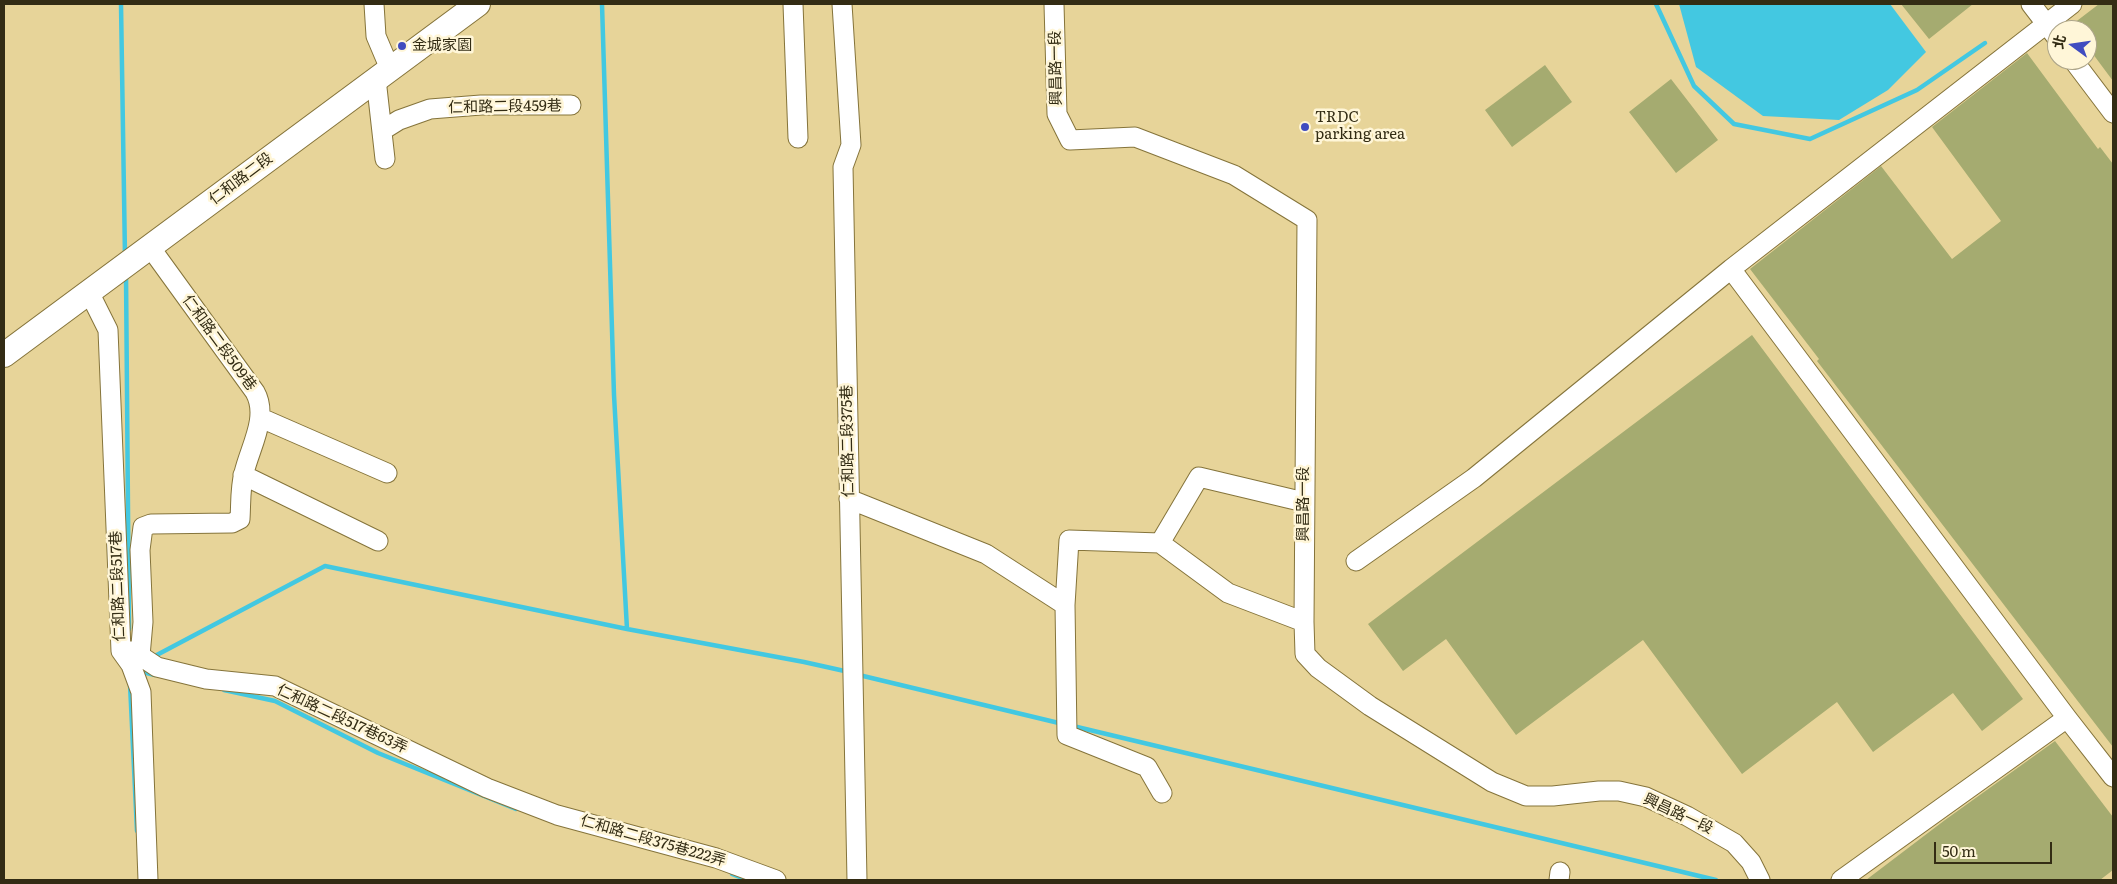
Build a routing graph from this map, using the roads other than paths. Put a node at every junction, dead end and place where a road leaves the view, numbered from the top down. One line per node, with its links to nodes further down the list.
1 (374, 4): 12 (street)
2 (478, 4): 12 (main road, 仁和路二段)
3 (794, 4): 16 (street)
4 (842, 4): 25 (street, 仁和路二段375巷)
5 (1054, 4): 26 (street, 興昌路一段)
6 (2031, 4): 9 (street)
7 (2072, 4): 8 (street)
8 (2060, 20)
9 (2047, 25)
10 (2047, 35): 19 (street)
11 (2081, 70): 14 (street)
12 (383, 74): 15 (street); 18 (main road, 仁和路二段)
13 (571, 105): 15 (street, 仁和路二段459巷)
14 (2113, 113)
15 (383, 130): 17 (street)
16 (798, 138)
17 (385, 159)
18 (150, 247): 20 (main road, 仁和路二段); 22 (street, 仁和路二段509巷)
19 (1731, 269): 29 (street); 34 (street)
20 (89, 292): 21 (main road, 仁和路二段); 32 (street, 仁和路二段517巷)
21 (4, 356)
22 (261, 418): 23 (street); 24 (street, 仁和路二段509巷)
23 (387, 473)
24 (243, 475): 27 (street); 33 (street, 仁和路二段509巷)
25 (850, 499): 30 (street); 40 (street, 仁和路二段375巷)
26 (1304, 502): 28 (street); 31 (street, 興昌路一段)
27 (378, 541)
28 (1160, 542): 30 (street); 31 (street)
29 (1356, 562)
30 (1065, 605): 36 (street)
31 (1304, 622): 41 (street, 興昌路一段)
32 (121, 651): 33 (street, 仁和路二段517巷63弄); 38 (street, 仁和路二段517巷)
33 (140, 656): 37 (street, 仁和路二段517巷63弄)
34 (2067, 718): 35 (street); 42 (street)
35 (2113, 777)
36 (1162, 793)
37 (557, 815): 39 (street, 仁和路二段375巷222弄)
38 (148, 880)
39 (776, 880)
40 (856, 880)
41 (1760, 880)
42 (1841, 880)

